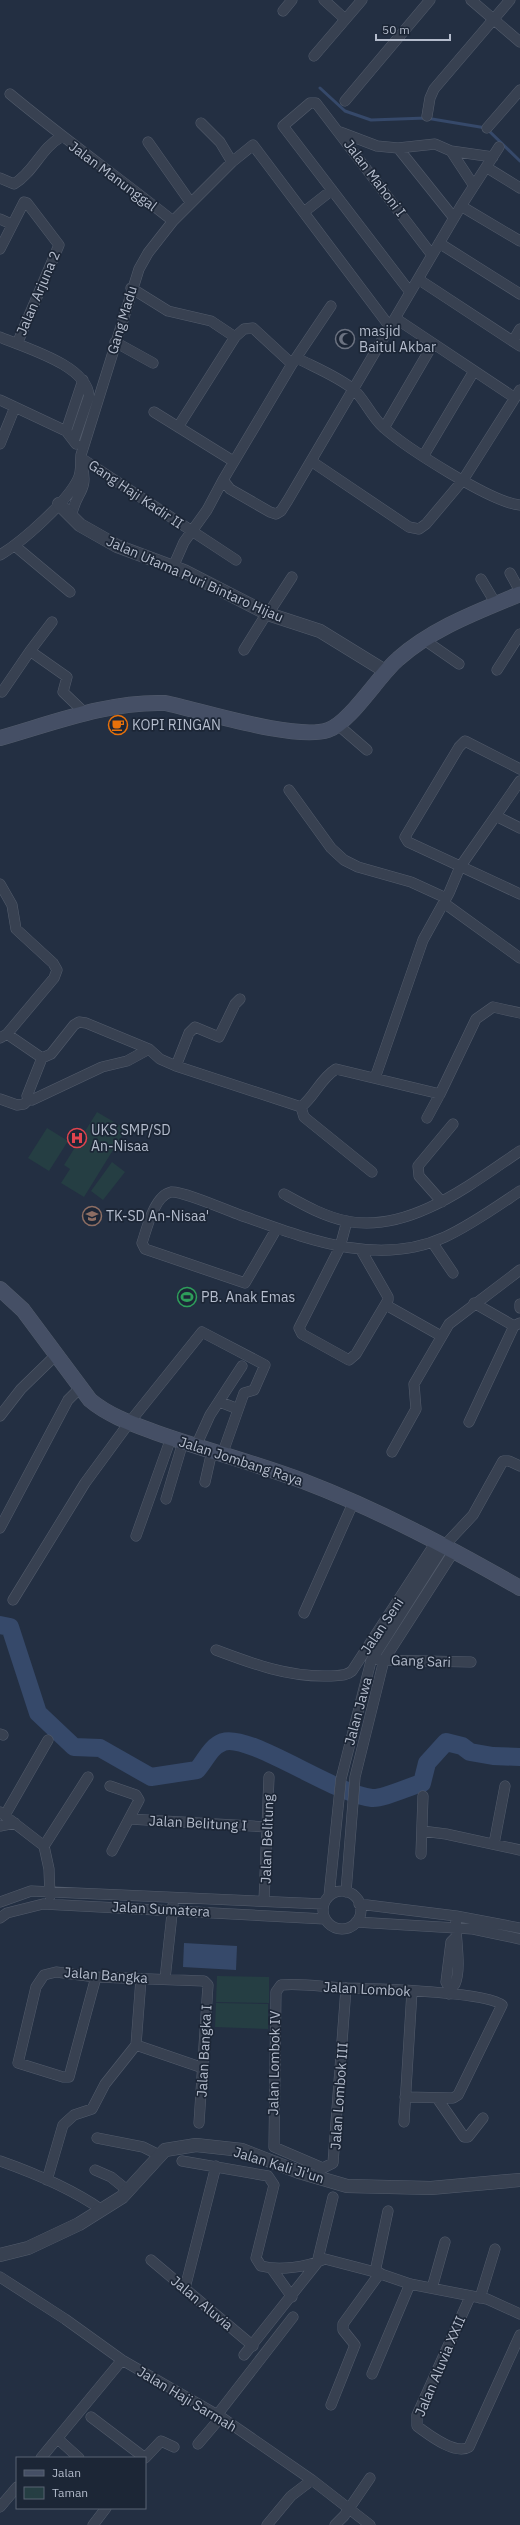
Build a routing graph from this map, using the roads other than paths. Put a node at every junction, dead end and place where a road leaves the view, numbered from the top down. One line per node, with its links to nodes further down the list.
1 (292, 0): 7 (street)
2 (324, 0): 8 (street)
3 (362, 0): 8 (street)
4 (430, 0): 14 (street)
5 (471, 0): 9 (street)
6 (510, 0): 9 (street)
7 (283, 11)
8 (345, 19): 11 (street)
9 (493, 20): 10 (street); 15 (street)
10 (520, 42)
11 (314, 56)
12 (520, 90): 17 (street)
13 (10, 94): 19 (street)
14 (345, 101)
15 (427, 116)
16 (201, 123): 25 (street)
17 (487, 128)
18 (340, 132): 22 (street); 30 (street, Jalan Mahoni I); 41 (street, Jalan Mahoni I)
19 (61, 137): 27 (street, Jalan Manunggal); 36 (street, Jalan Manunggal)
20 (148, 142): 31 (street)
21 (499, 147): 24 (street)
22 (398, 148): 23 (street); 34 (street)
23 (451, 151): 24 (street); 28 (street)
24 (493, 157): 26 (street)
25 (232, 162): 31 (street, Gang Madu); 33 (street, Gang Madu)
26 (486, 167): 28 (street); 29 (street)
27 (0, 178)
28 (474, 186): 32 (street)
29 (520, 188)
30 (332, 190): 33 (street); 44 (street)
31 (191, 202): 36 (street, Gang Madu)
32 (461, 206): 34 (street); 38 (street)
33 (304, 212): 47 (street)
34 (454, 218): 39 (street)
35 (0, 219): 37 (street)
36 (173, 220): 43 (street, Gang Madu)
37 (11, 224): 40 (street); 53 (street, Jalan Arjuna 2)
38 (520, 241)
39 (439, 243): 41 (street); 45 (street)
40 (0, 249)
41 (432, 255): 42 (street)
42 (418, 279): 44 (street); 52 (street)
43 (131, 288): 50 (street); 51 (street, Gang Madu)
44 (410, 292): 47 (street)
45 (520, 294)
46 (331, 306): 55 (street)
47 (393, 322): 54 (street); 59 (street)
48 (520, 329): 52 (street)
49 (0, 337): 53 (street)
50 (235, 337): 55 (street); 64 (street)
51 (115, 342): 56 (street); 70 (street, Gang Madu)
52 (516, 343)
53 (17, 344): 58 (street)
54 (433, 344): 57 (street); 65 (street)
55 (294, 361): 59 (street); 71 (street)
56 (153, 363)
57 (474, 371): 60 (street); 69 (street)
58 (83, 380): 66 (street); 67 (street)
59 (354, 389): 65 (street); 72 (street)
60 (518, 394): 74 (street)
61 (0, 400): 62 (street)
62 (15, 407): 66 (street); 68 (street)
63 (154, 412): 64 (street)
64 (178, 427): 71 (street)
65 (384, 428): 69 (street)
66 (66, 431): 67 (street)
67 (74, 440): 70 (street)
68 (0, 444)
69 (424, 455): 74 (street)
70 (81, 459): 75 (street, Gang Madu); 77 (street); 78 (street, Gang Haji Kadir II)
71 (233, 461): 73 (street)
72 (311, 461): 73 (street); 74 (street)
73 (223, 480): 78 (street)
74 (463, 480): 76 (street)
75 (58, 504): 77 (street, Jalan Utama Puri Bintaro Hijau); 79 (street, Gang Madu)
76 (520, 505)
77 (72, 514): 82 (street, Jalan Utama Puri Bintaro Hijau)
78 (191, 531): 81 (street, Gang Haji Kadir II); 82 (street)
79 (14, 546): 80 (street, Gang Madu); 87 (street)
80 (0, 555)
81 (236, 560)
82 (173, 567): 90 (street, Jalan Utama Puri Bintaro Hijau)
83 (510, 573): 86 (street)
84 (292, 577): 90 (street)
85 (481, 579): 89 (street)
86 (520, 591)
87 (70, 592)
88 (520, 594): 89 (main road)
89 (496, 604): 93 (main road)
90 (267, 614): 94 (street); 98 (street, Jalan Utama Puri Bintaro Hijau)
91 (52, 622): 95 (street)
92 (520, 634): 97 (street)
93 (423, 639): 96 (street); 98 (main road)
94 (244, 650)
95 (30, 651): 99 (street); 100 (street)
96 (459, 664)
97 (497, 670)
98 (385, 671): 101 (main road)
99 (2, 692)
100 (86, 714): 101 (main road); 102 (main road)
101 (338, 725): 103 (street)
102 (0, 738)
103 (367, 750)
104 (520, 769): 109 (street)
105 (520, 781): 107 (street)
106 (289, 790): 112 (street)
107 (496, 816): 108 (street); 109 (street)
108 (520, 828)
109 (460, 867): 111 (street); 112 (street)
110 (0, 884): 116 (street)
111 (520, 894)
112 (445, 900): 113 (street); 120 (street)
113 (520, 958)
114 (240, 999): 119 (street)
115 (520, 1013): 121 (street)
116 (3, 1036): 118 (street)
117 (149, 1049): 118 (street); 119 (street); 123 (street)
118 (42, 1058): 123 (street)
119 (176, 1066): 124 (street)
120 (375, 1078): 121 (street); 124 (street)
121 (440, 1094): 125 (street)
122 (0, 1099): 123 (street)
123 (29, 1099)
124 (301, 1107): 128 (street)
125 (427, 1118)
126 (453, 1124): 131 (street)
127 (520, 1151): 131 (street)
128 (372, 1172)
129 (520, 1191): 134 (street)
130 (284, 1194): 132 (street)
131 (442, 1202): 132 (street)
132 (347, 1221): 135 (street)
133 (278, 1228): 133 (street); 135 (street)
134 (432, 1242): 136 (street); 138 (street)
135 (340, 1247): 136 (street); 140 (street)
136 (361, 1250): 140 (street)
137 (520, 1270): 141 (street)
138 (453, 1273)
139 (1, 1291): 146 (main road, Jalan Jombang Raya)
140 (386, 1304): 145 (street)
141 (474, 1304): 144 (street); 145 (street)
142 (520, 1304): 143 (street)
143 (520, 1308)
144 (517, 1324): 153 (street)
145 (441, 1336): 155 (street)
146 (57, 1354): 148 (main road, Jalan Jombang Raya); 151 (street)
147 (242, 1366): 149 (street)
148 (81, 1387): 152 (main road, Jalan Jombang Raya); 161 (street)
149 (220, 1402): 150 (street); 154 (street)
150 (238, 1409): 152 (street); 156 (street)
151 (0, 1416)
152 (129, 1422): 154 (main road, Jalan Jombang Raya); 165 (street)
153 (469, 1422)
154 (183, 1442): 156 (main road, Jalan Jombang Raya); 159 (street); 162 (street)
155 (392, 1452)
156 (217, 1453): 158 (street); 160 (main road, Jalan Jombang Raya)
157 (520, 1466): 163 (street)
158 (205, 1482)
159 (166, 1499)
160 (354, 1501): 163 (main road, Jalan Jombang Raya); 166 (street)
161 (0, 1528)
162 (136, 1536)
163 (445, 1546): 164 (main road, Jalan Jombang Raya); 167 (street, Jalan Seni); 168 (street, Jalan Jawa); 169 (street, Jalan Jawa)
164 (520, 1588)
165 (13, 1600)
166 (304, 1613)
167 (216, 1650)
168 (384, 1660): 169 (street, Gang Sari); 170 (street, Gang Sari); 173 (street, Jalan Jawa)
169 (371, 1661): 172 (street, Jalan Jawa)
170 (471, 1662)
171 (48, 1740): 179 (street)
172 (342, 1775): 173 (street); 194 (street, Jalan Jawa)
173 (356, 1775): 191 (street, Jalan Jawa)
174 (88, 1776): 186 (street)
175 (269, 1777): 183 (street, Jalan Belitung)
176 (110, 1786): 180 (street)
177 (505, 1786): 185 (street)
178 (424, 1796): 184 (street)
179 (2, 1814): 181 (street)
180 (129, 1819): 183 (street, Jalan Belitung I); 188 (street)
181 (15, 1823): 182 (street); 186 (street)
182 (0, 1826)
183 (267, 1827): 193 (street, Jalan Belitung)
184 (422, 1831): 185 (street); 189 (street)
185 (494, 1844): 187 (street)
186 (44, 1846): 190 (street)
187 (520, 1850)
188 (112, 1851)
189 (421, 1854)
190 (50, 1891): 192 (street, Jalan Sumatera); 195 (street, Jalan Sumatera); 196 (street)
191 (346, 1892): 194 (street); 197 (street)
192 (174, 1897): 193 (street, Jalan Sumatera); 198 (street, Jalan Bangka)
193 (264, 1900): 194 (street, Jalan Sumatera)
194 (327, 1900): 201 (street)
195 (0, 1902)
196 (50, 1904): 198 (street, Jalan Sumatera); 200 (street, Jalan Sumatera)
197 (359, 1904): 199 (street); 202 (street)
198 (172, 1911): 201 (street, Jalan Sumatera); 207 (street, Jalan Bangka)
199 (456, 1916): 203 (street); 204 (street)
200 (0, 1918)
201 (325, 1919): 202 (street)
202 (356, 1922): 204 (street)
203 (520, 1928)
204 (456, 1932): 205 (street); 213 (street)
205 (520, 1939)
206 (96, 1977): 206 (street, Jalan Bangka); 208 (street, Jalan Bangka)
207 (165, 1979): 208 (street, Jalan Bangka); 209 (street, Jalan Bangka)
208 (140, 1980): 214 (street)
209 (204, 1981): 215 (street, Jalan Bangka I)
210 (285, 1985): 211 (street, Jalan Lombok); 222 (street, Jalan Lombok IV)
211 (346, 1988): 212 (street, Jalan Lombok); 222 (street, Jalan Lombok III)
212 (412, 1991): 213 (street, Jalan Lombok); 216 (street)
213 (449, 1991): 217 (street, Jalan Lombok)
214 (136, 2045): 215 (street); 228 (street)
215 (203, 2068): 220 (street, Jalan Bangka I)
216 (405, 2097): 217 (street); 219 (street)
217 (437, 2098): 218 (street)
218 (483, 2118)
219 (404, 2122)
220 (199, 2123)
221 (97, 2138): 223 (street)
222 (274, 2147)
223 (159, 2155): 229 (street, Jalan Kali Ji'un); 230 (street, Jalan Kali Ji'un)
224 (0, 2161): 228 (street)
225 (182, 2161): 226 (street)
226 (216, 2166): 239 (street); 243 (street)
227 (95, 2170): 230 (street)
228 (47, 2180): 232 (street)
229 (520, 2180)
230 (127, 2190): 232 (street, Jalan Kali Ji'un)
231 (334, 2197): 238 (street)
232 (102, 2210): 236 (street, Jalan Kali Ji'un)
233 (388, 2211): 240 (street)
234 (445, 2242): 244 (street)
235 (494, 2248): 246 (street, Jalan Aluvia XXII)
236 (0, 2255)
237 (151, 2260): 243 (street, Jalan Aluvia)
238 (317, 2263): 239 (street); 240 (street); 245 (street)
239 (272, 2269): 245 (street)
240 (377, 2272): 242 (street); 254 (street)
241 (0, 2278): 252 (street, Jalan Haji Sarmah)
242 (410, 2284): 244 (street); 253 (street)
243 (185, 2288): 250 (street, Jalan Aluvia)
244 (432, 2288): 246 (street)
245 (292, 2297): 250 (street)
246 (475, 2297): 247 (street); 249 (street, Jalan Aluvia XXII)
247 (520, 2314)
248 (292, 2317): 255 (street)
249 (520, 2335)
250 (253, 2346): 251 (street)
251 (244, 2356)
252 (122, 2360): 255 (street, Jalan Haji Sarmah); 257 (street)
253 (372, 2374)
254 (331, 2405)
255 (219, 2416): 258 (street); 265 (street, Jalan Haji Sarmah)
256 (91, 2417): 262 (street)
257 (58, 2439): 260 (street); 261 (street)
258 (198, 2444)
259 (174, 2446): 263 (street)
260 (42, 2457)
261 (78, 2457)
262 (144, 2457)
263 (146, 2457)
264 (370, 2478): 269 (street)
265 (312, 2480): 269 (street, Jalan Haji Sarmah); 271 (street)
266 (16, 2488): 267 (street)
267 (0, 2507)
268 (105, 2509): 270 (street)
269 (348, 2509): 272 (street); 273 (street, Jalan Haji Sarmah)
270 (93, 2525)
271 (267, 2525)
272 (335, 2525)
273 (370, 2525)

